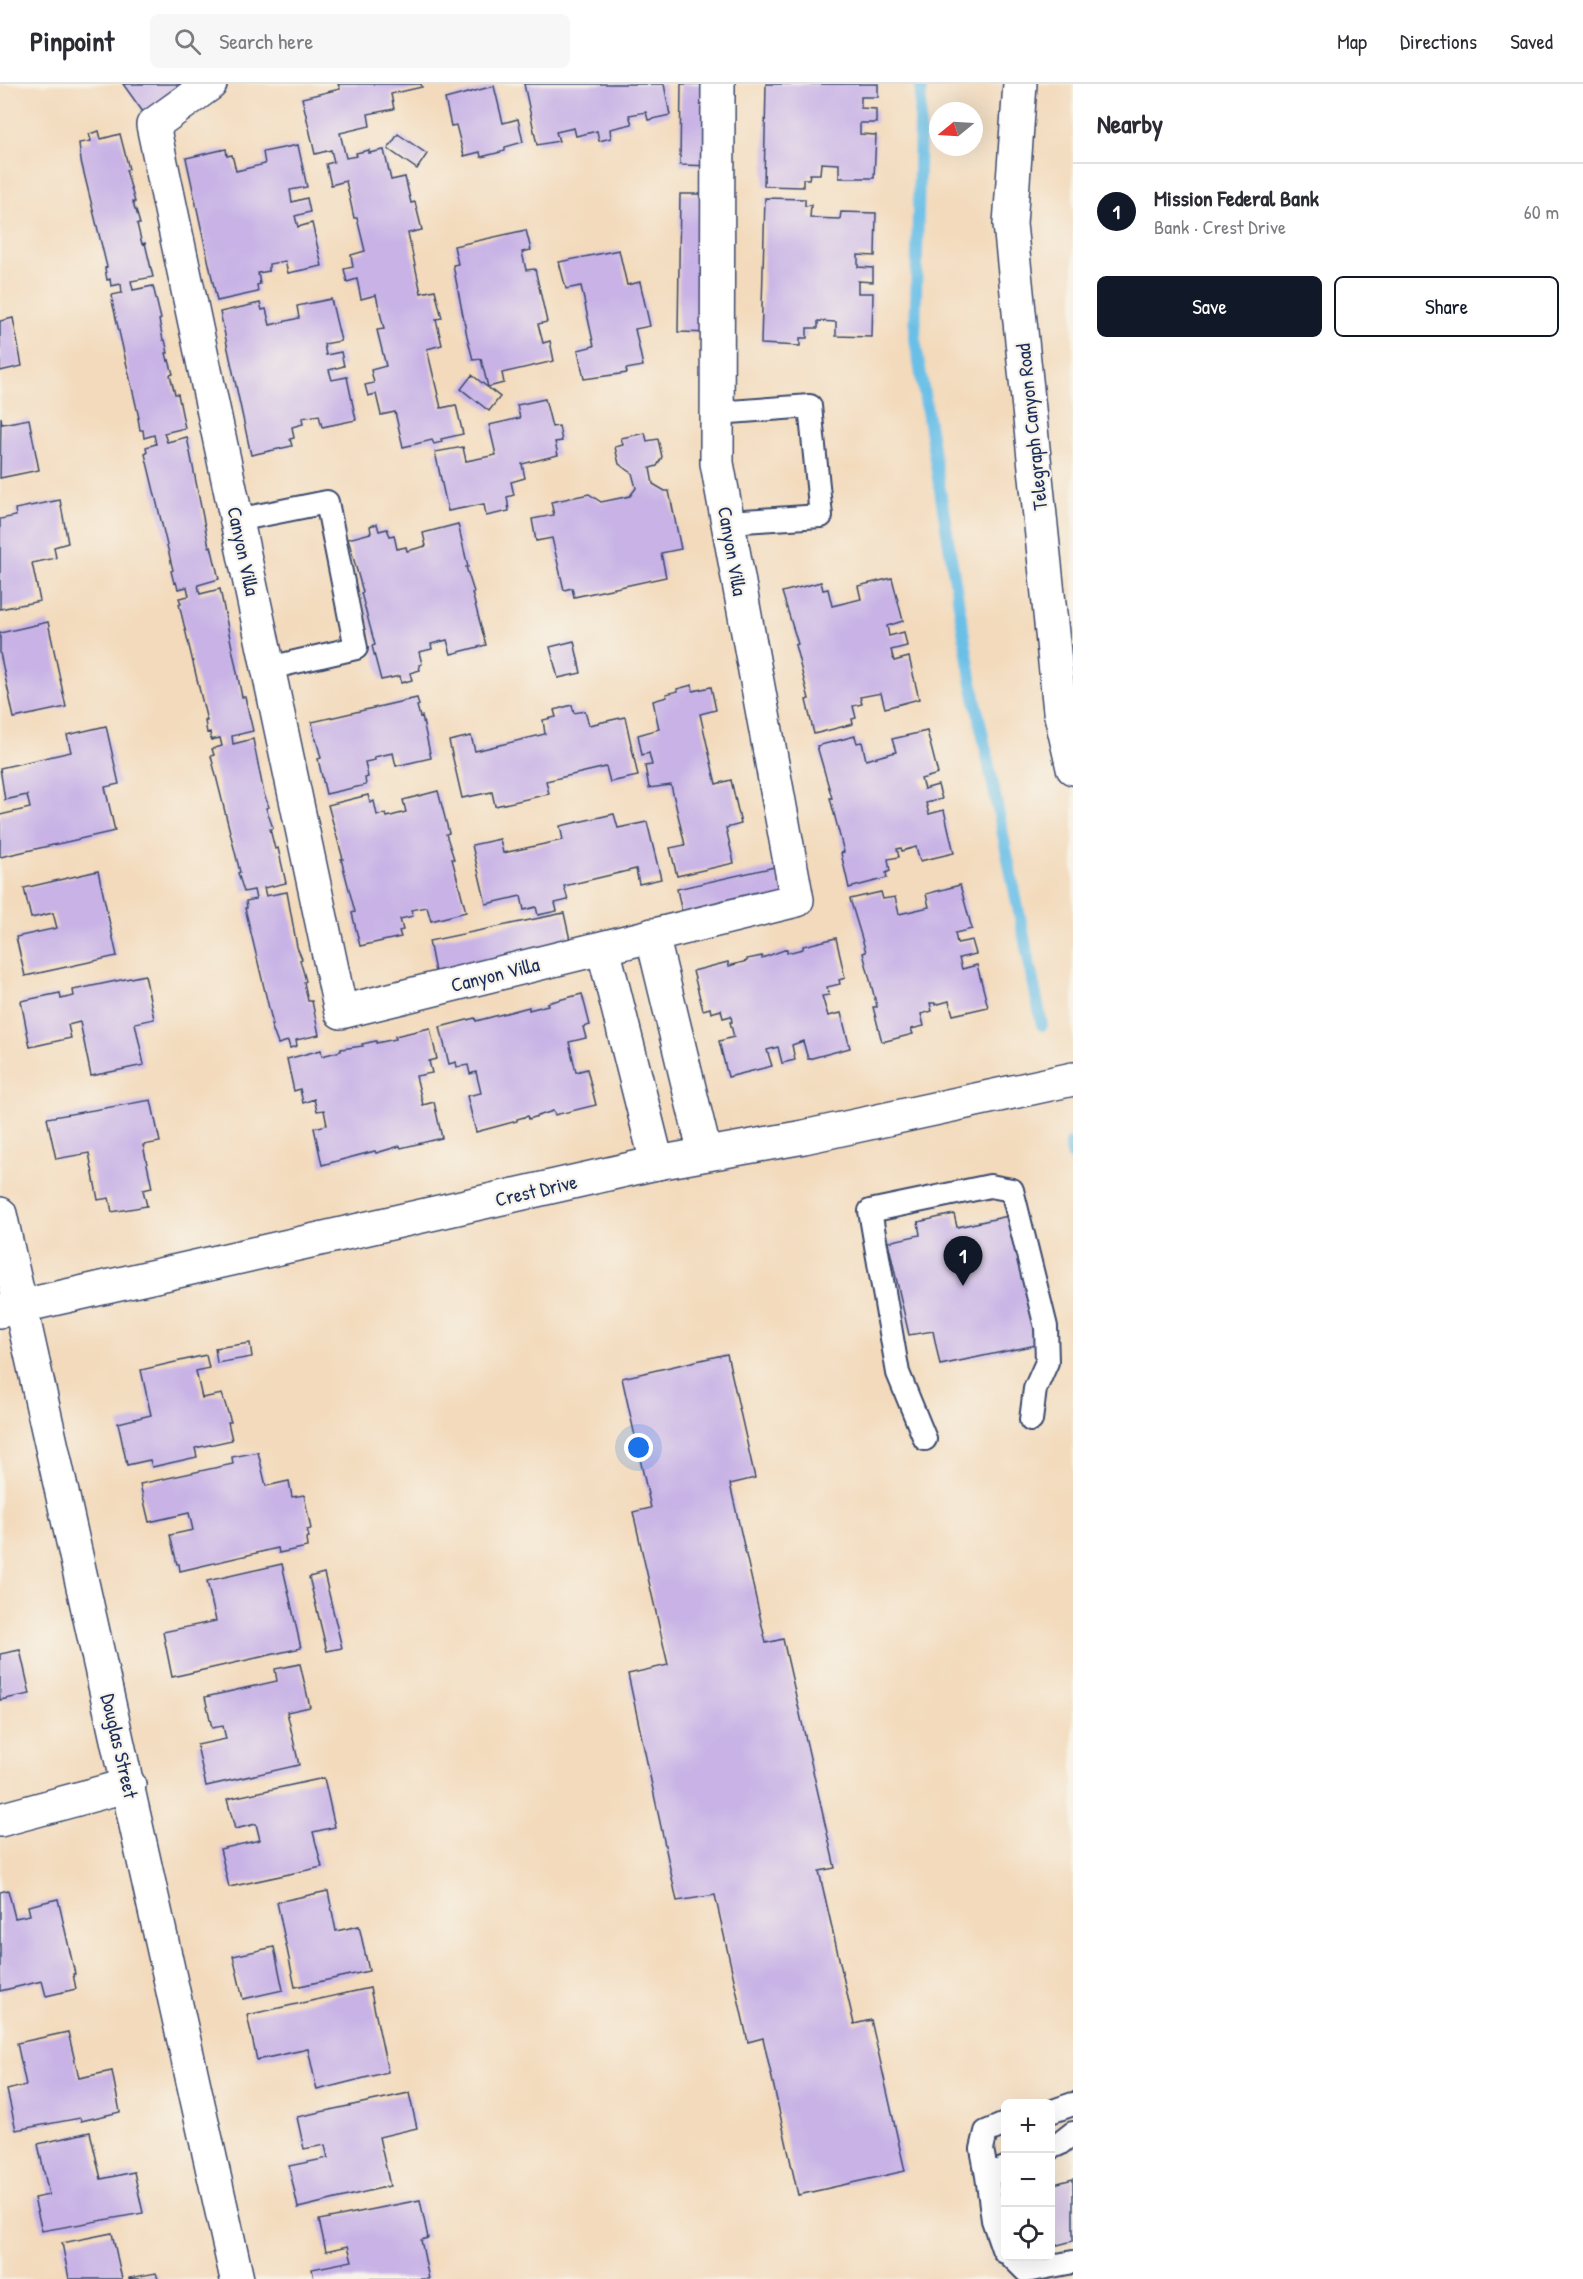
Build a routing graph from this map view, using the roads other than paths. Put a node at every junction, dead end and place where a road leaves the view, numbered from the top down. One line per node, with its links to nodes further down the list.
1 (210, 84): 5 (street, Canyon Villa)
2 (718, 84): 4 (street, Canyon Villa)
3 (1020, 84): 8 (street, Telegraph Canyon Road)
4 (717, 413): 6 (street, Canyon Villa); 6 (lane)
5 (237, 520): 7 (street, Canyon Villa); 7 (lane)
6 (728, 522): 9 (street, Canyon Villa)
7 (268, 668): 10 (street, Canyon Villa)
8 (1073, 768)
9 (652, 935): 10 (street, Canyon Villa); 12 (street)
10 (603, 948): 13 (street)
11 (1073, 1078): 12 (street, Crest Drive)
12 (705, 1154): 13 (street, Crest Drive)
13 (657, 1163): 15 (street, Crest Drive)
14 (0, 1214): 15 (street, Douglas Street)
15 (10, 1309): 18 (street, Douglas Street)
16 (1031, 1420): 17 (lane)
17 (925, 1439)
18 (129, 1785): 19 (street); 29 (street, Douglas Street)
19 (0, 1820)
20 (1073, 2104): 21 (lane)
21 (1055, 2111)
22 (1001, 2126): 25 (lane)
23 (1073, 2133): 24 (lane)
24 (1055, 2146)
25 (996, 2172): 26 (lane)
26 (1001, 2241)
27 (1016, 2261): 28 (lane)
28 (1073, 2262)
29 (237, 2279)

